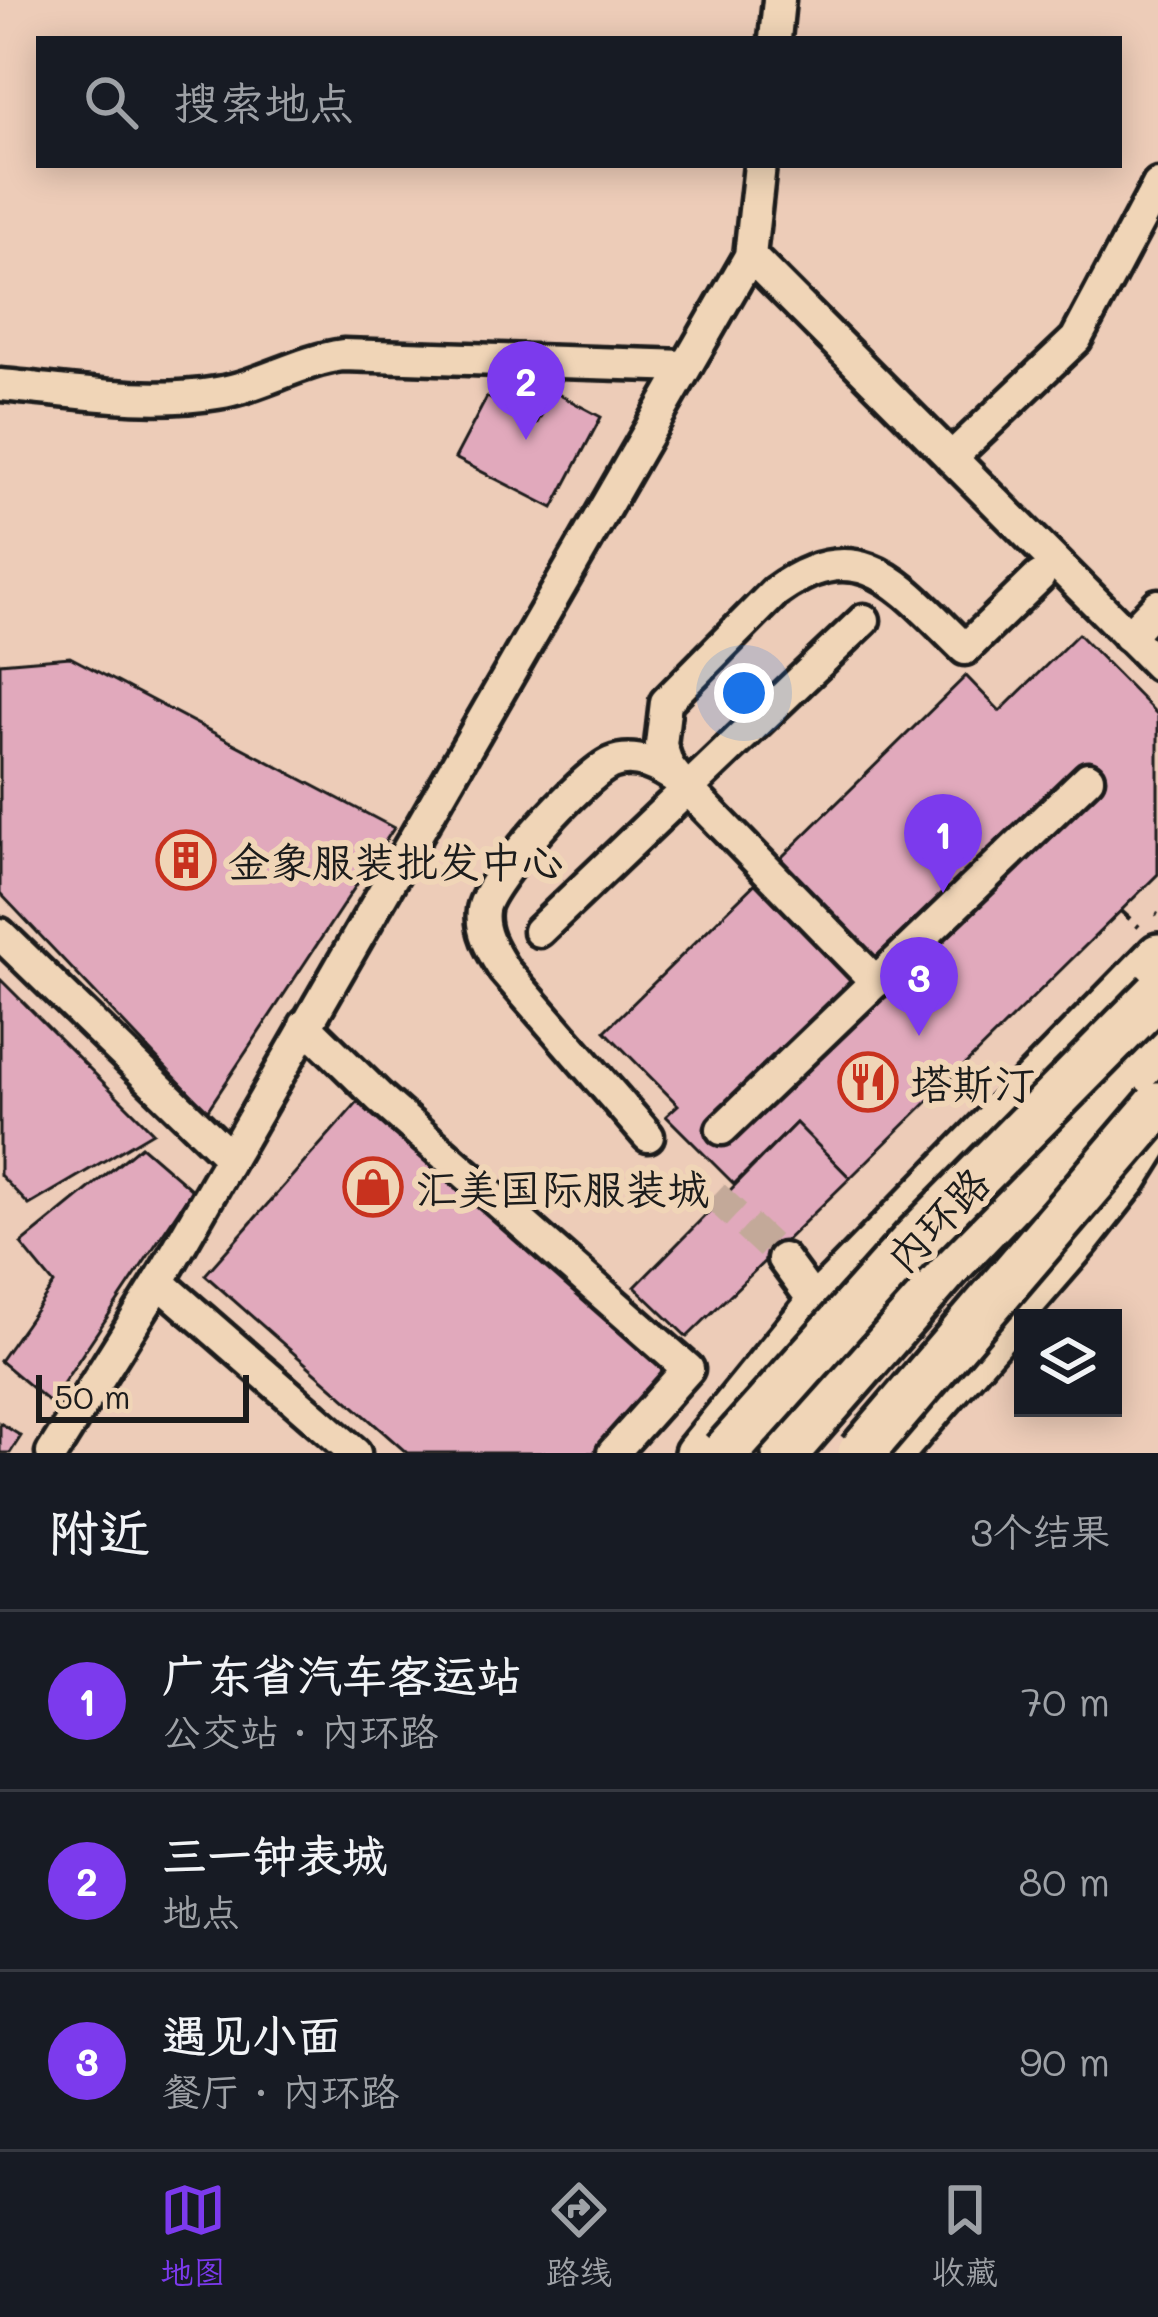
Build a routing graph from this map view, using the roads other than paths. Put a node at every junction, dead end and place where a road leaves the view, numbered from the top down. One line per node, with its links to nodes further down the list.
1 (779, 0): 2 (street)
2 (775, 36)
3 (760, 168): 5 (street)
4 (1158, 185): 8 (street)
5 (750, 256): 6 (street); 8 (street)
6 (686, 366): 7 (street); 21 (street)
7 (0, 385)
8 (951, 458): 12 (street)
9 (1040, 577): 15 (street)
10 (1158, 605): 12 (street)
11 (864, 620): 15 (street)
12 (1128, 636): 13 (street)
13 (1158, 665)
14 (1088, 778): 19 (street)
15 (683, 785): 16 (street); 19 (street); 26 (street)
16 (539, 931)
17 (0, 934): 27 (street)
18 (1154, 946): 30 (main road)
19 (876, 982): 24 (street)
20 (1158, 994): 35 (highway, 内环路, bridge)
21 (305, 1025): 27 (street); 33 (street)
22 (1157, 1050): 36 (main road); 37 (highway); 38 (highway, 内环路)
23 (1158, 1106): 39 (main road); 40 (highway, bridge)
24 (722, 1129)
25 (1158, 1130): 41 (main road)
26 (648, 1136)
27 (230, 1157): 29 (street)
28 (782, 1259): 30 (street)
29 (159, 1282): 31 (street); 32 (street)
30 (816, 1304): 34 (main road)
31 (52, 1453)
32 (355, 1453)
33 (613, 1453)
34 (695, 1453)
35 (725, 1453)
36 (760, 1453)
37 (785, 1453)
38 (823, 1453)
39 (836, 1453)
40 (861, 1453)
41 (894, 1453)

